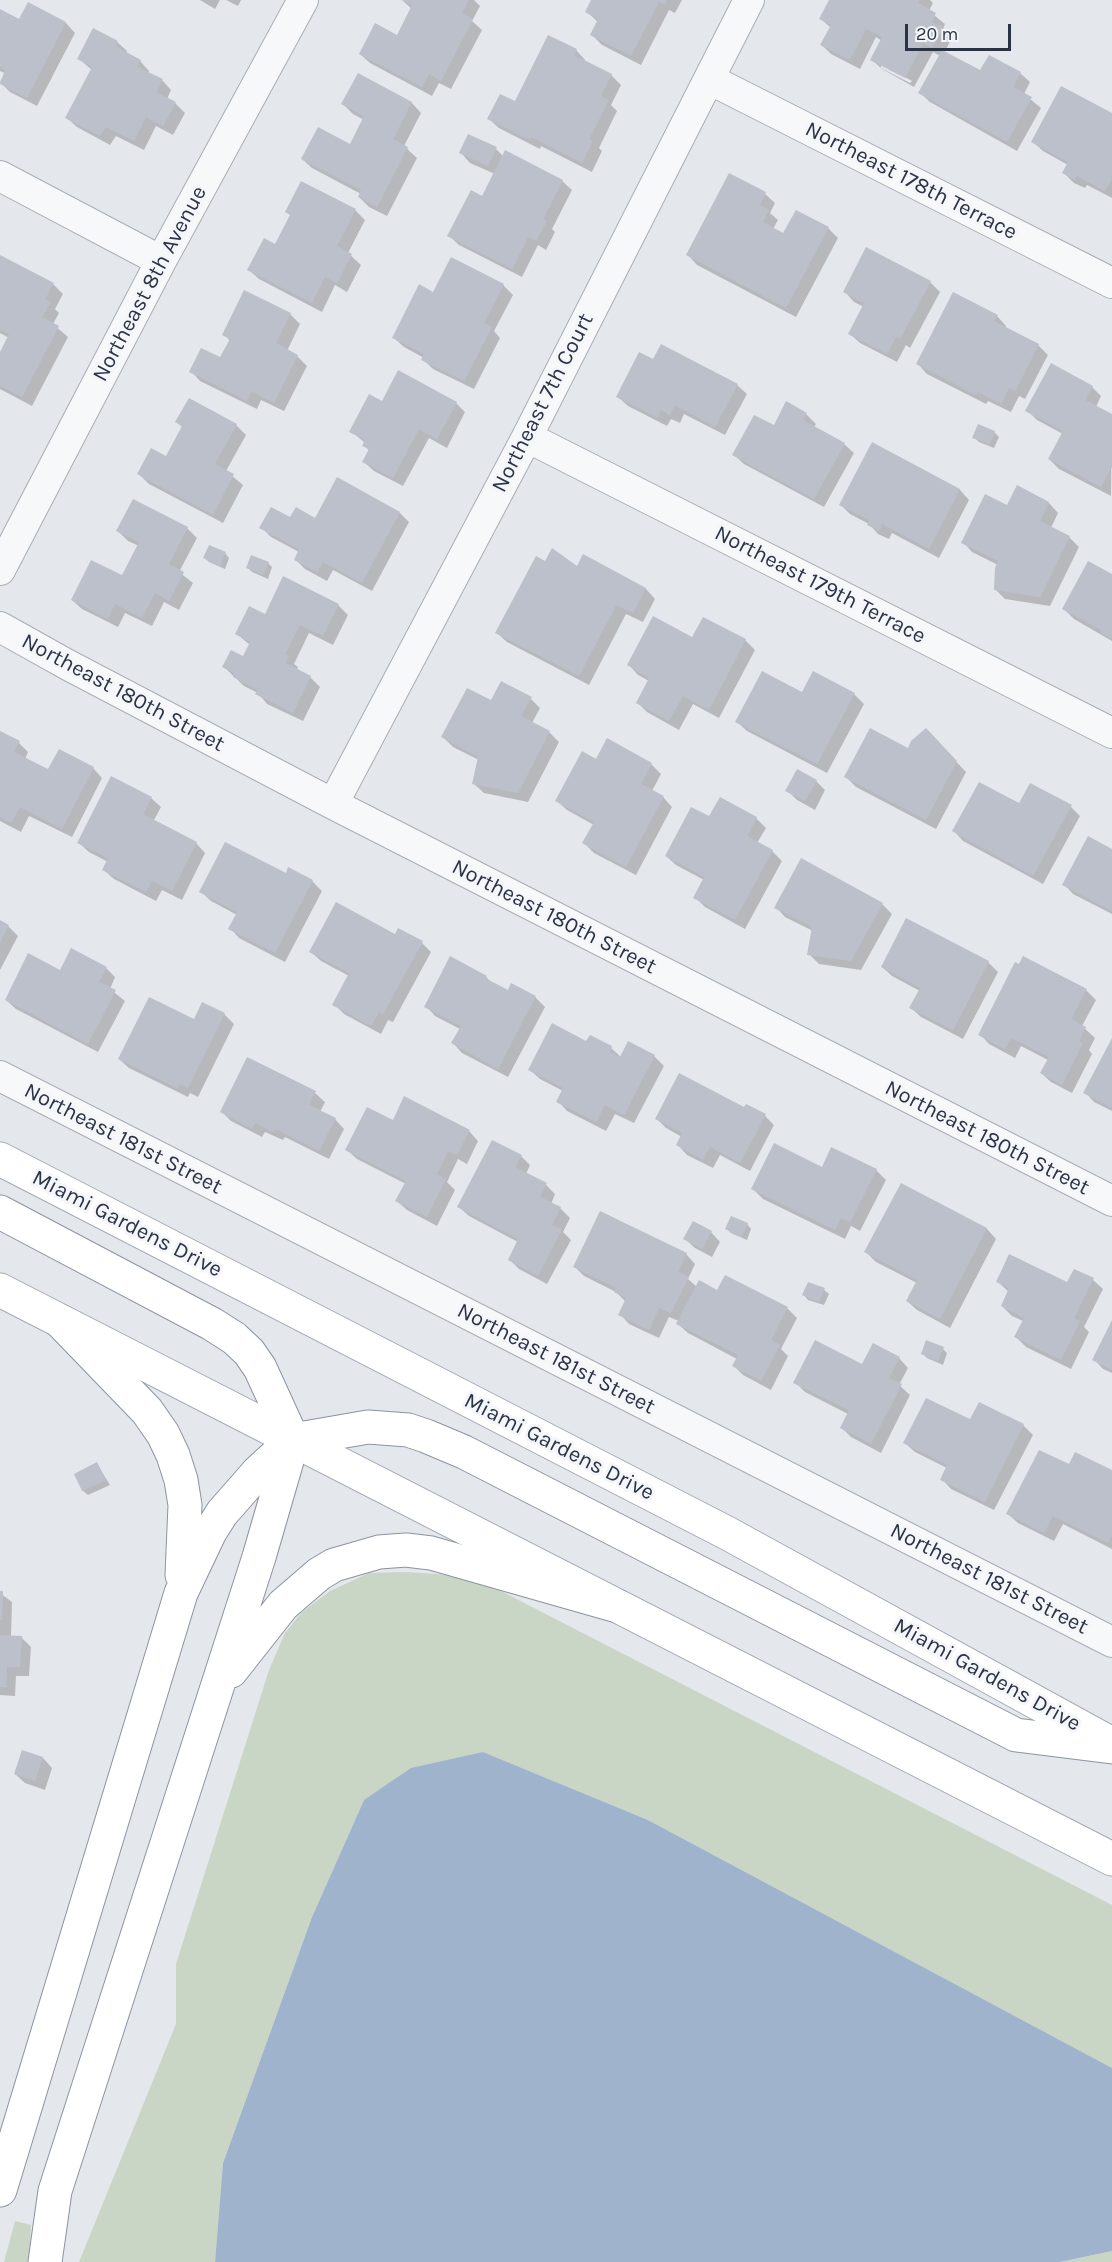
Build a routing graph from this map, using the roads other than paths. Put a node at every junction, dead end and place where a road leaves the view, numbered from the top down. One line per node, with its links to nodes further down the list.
1 (303, 0): 5 (street, Northeast 8th Avenue)
2 (749, 0): 3 (street, Northeast 7th Court)
3 (709, 79): 6 (street, Northeast 178th Terrace); 7 (street, Northeast 7th Court)
4 (0, 176): 5 (street)
5 (161, 261): 8 (street, Northeast 8th Avenue)
6 (1112, 283)
7 (527, 437): 10 (street, Northeast 179th Terrace); 11 (street, Northeast 7th Court)
8 (0, 570)
9 (0, 627): 11 (street, Northeast 180th Street)
10 (1112, 733)
11 (333, 804): 14 (street, Northeast 180th Street)
12 (0, 1076): 21 (street, Northeast 181st Street)
13 (0, 1159): 23 (main road, Miami Gardens Drive)
14 (1112, 1201)
15 (0, 1212): 18 (main road)
16 (0, 1290): 17 (main road)
17 (60, 1321): 18 (main road); 19 (main road)
18 (293, 1440): 19 (main road); 20 (main road); 22 (main road); 23 (main road)
19 (181, 1593): 25 (main road)
20 (617, 1606): 22 (main road); 24 (main road)
21 (1112, 1642)
22 (216, 1689): 26 (main road)
23 (1112, 1745)
24 (1112, 1859)
25 (0, 2190)
26 (45, 2262)

